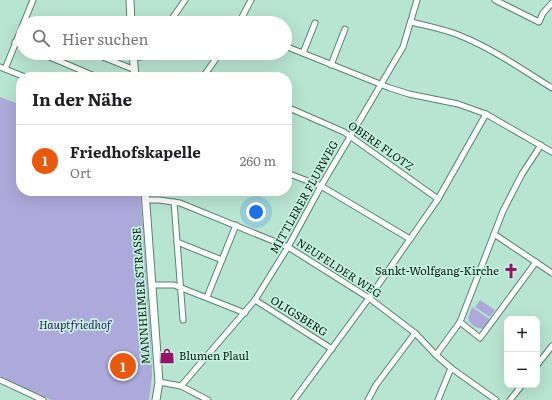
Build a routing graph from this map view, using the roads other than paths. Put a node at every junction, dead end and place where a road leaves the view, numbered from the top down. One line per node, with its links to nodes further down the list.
1 (33, 0): 8 (street)
2 (130, 0): 9 (street)
3 (185, 0): 10 (street)
4 (251, 0): 11 (street)
5 (417, 0): 12 (street, MITTLERER FLURWEG)
6 (495, 0): 7 (street)
7 (552, 3)
8 (26, 16)
9 (131, 16)
10 (174, 16)
11 (243, 16)
12 (411, 22): 29 (street, MITTLERER FLURWEG); 30 (street)
13 (315, 23): 17 (street)
14 (345, 29): 22 (street)
15 (15, 42): 23 (street)
16 (292, 49): 17 (street)
17 (303, 53): 22 (street)
18 (57, 60): 24 (street)
19 (108, 60): 25 (street)
20 (134, 60): 26 (street)
21 (215, 60): 27 (street)
22 (332, 64): 29 (street)
23 (2, 68): 28 (street)
24 (85, 72)
25 (133, 72)
26 (135, 72)
27 (207, 72)
28 (16, 73)
29 (381, 84): 32 (street); 33 (street, MITTLERER FLURWEG)
30 (552, 88)
31 (292, 109): 33 (street, OBERE FLOTZ)
32 (486, 114): 34 (street); 39 (street)
33 (350, 136): 37 (street, MITTLERER FLURWEG); 39 (street, OBERE FLOTZ)
34 (541, 145): 35 (street); 43 (street)
35 (552, 152)
36 (292, 175): 37 (street)
37 (321, 186): 44 (street); 46 (street, MITTLERER FLURWEG)
38 (145, 196): 40 (street, MANNHEIMER STRASSE)
39 (438, 198): 44 (street)
40 (145, 200): 41 (street, NEUFELDER WEG); 50 (street, MANNHEIMER STRASSE)
41 (174, 202): 42 (street, NEUFELDER WEG); 45 (street)
42 (236, 225): 46 (street, NEUFELDER WEG); 47 (street)
43 (494, 234): 48 (street); 57 (street)
44 (410, 239): 53 (street)
45 (177, 242): 47 (street); 51 (street)
46 (288, 247): 53 (street, NEUFELDER WEG); 54 (street, MITTLERER FLURWEG)
47 (222, 260): 52 (street)
48 (536, 262): 49 (street); 57 (street)
49 (552, 272)
50 (152, 285): 51 (street); 65 (street, MANNHEIMER STRASSE)
51 (180, 287): 52 (street); 56 (street)
52 (207, 297): 55 (street)
53 (369, 298): 58 (street, NEUFELDER WEG); 60 (street)
54 (255, 300): 55 (street, MITTLERER FLURWEG); 60 (street, OLIGSBERG)
55 (245, 312): 66 (street, MITTLERER FLURWEG)
56 (182, 320)
57 (460, 322): 61 (street)
58 (415, 333): 61 (street, NEUFELDER WEG); 72 (street)
59 (552, 346): 62 (street)
60 (332, 349): 71 (street)
61 (436, 355): 63 (street, NEUFELDER WEG)
62 (540, 361)
63 (451, 368): 73 (street); 74 (street, NEUFELDER WEG)
64 (0, 380): 68 (street)
65 (159, 382): 66 (street); 69 (street, MANNHEIMER STRASSE)
66 (181, 386): 70 (street)
67 (520, 388): 75 (street)
68 (43, 400)
69 (156, 400)
70 (208, 400)
71 (294, 400)
72 (368, 400)
73 (438, 400)
74 (496, 400)
75 (510, 400)

